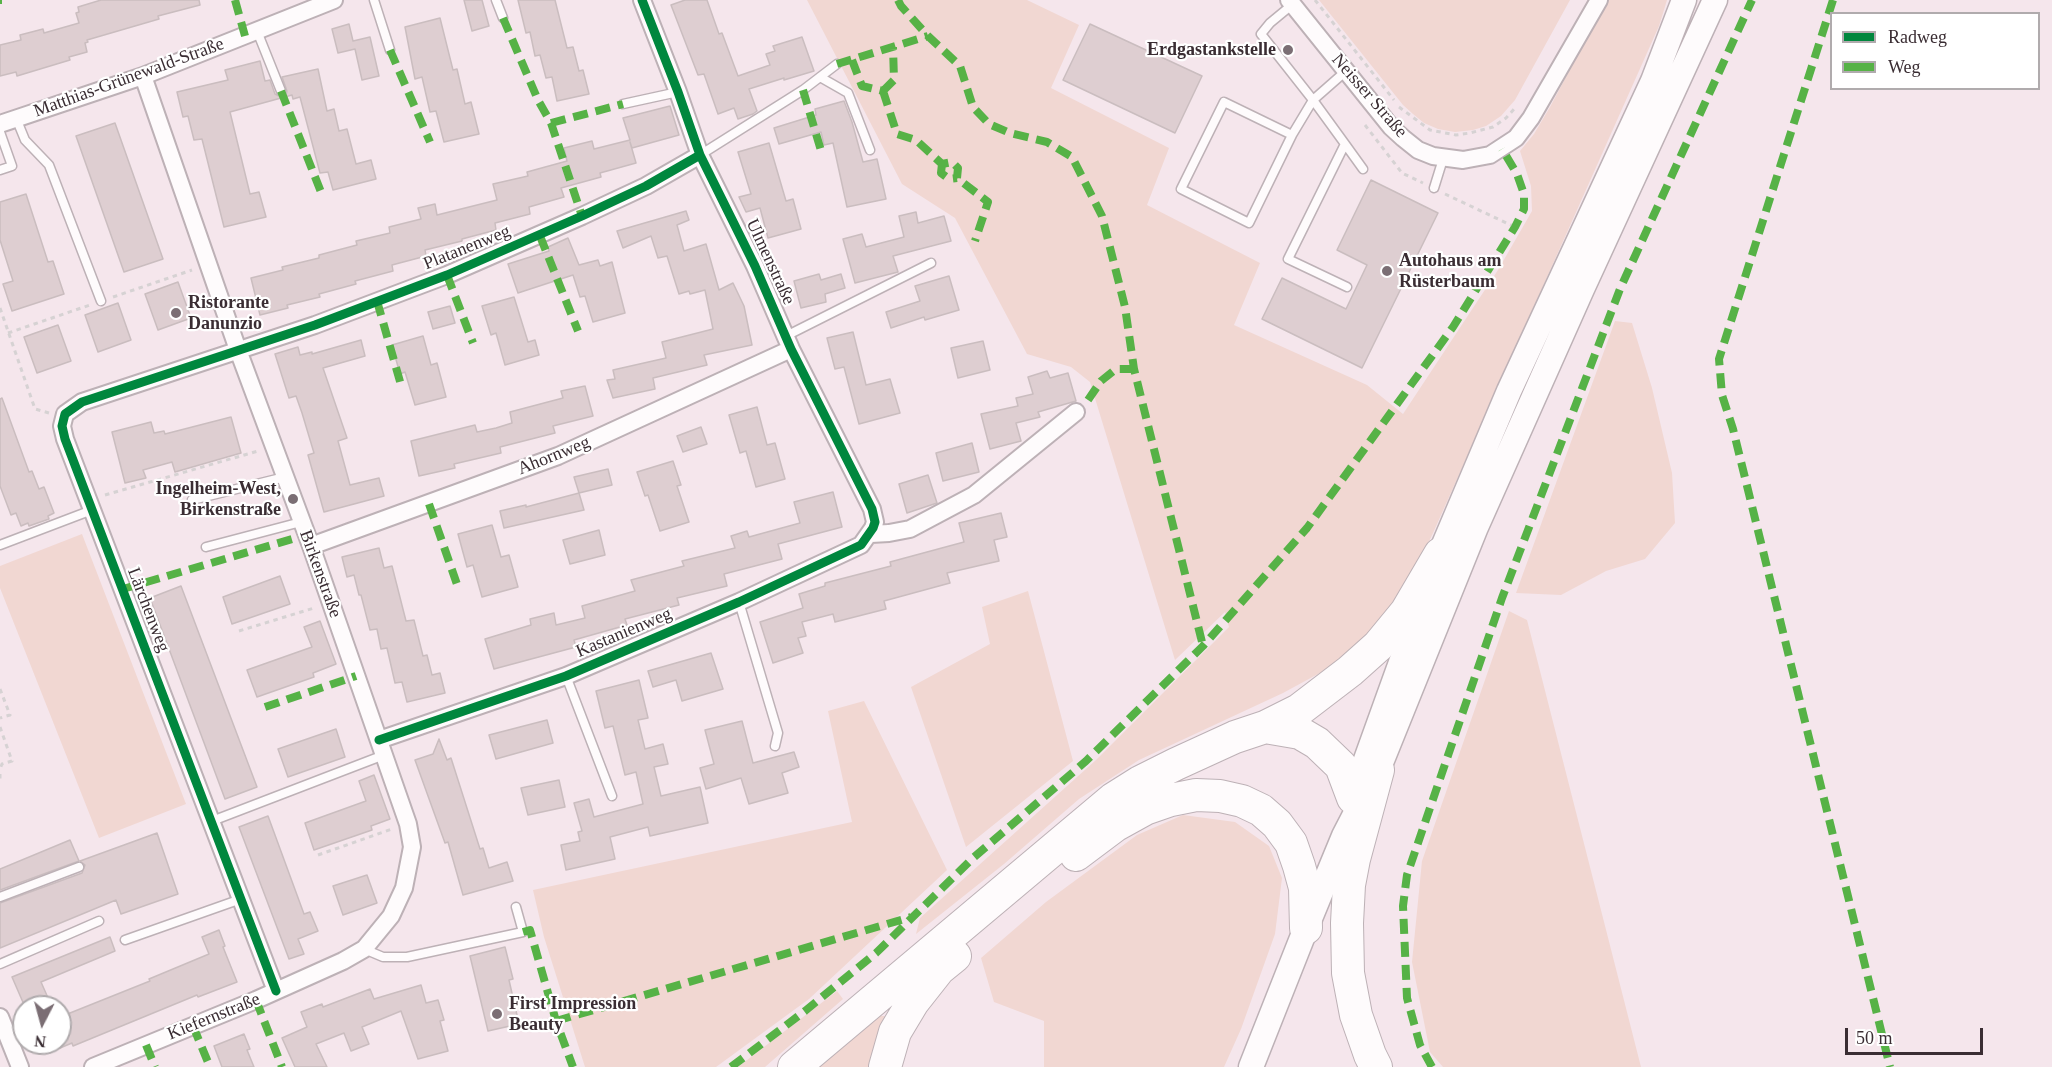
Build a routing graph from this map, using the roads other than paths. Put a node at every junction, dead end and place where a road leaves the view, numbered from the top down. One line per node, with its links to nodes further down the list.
1 (334, 0): 10 (street, Matthias-Grünewald-Straße)
2 (374, 0): 11 (lane)
3 (496, 0): 9 (lane)
4 (642, 0): 17 (street, Ulmenstraße)
5 (1599, 0): 26 (street, Neisser Straße)
6 (1684, 0): 44 (main road)
7 (1715, 0): 50 (main road)
8 (1291, 2): 13 (street, Neisser Straße); 18 (lane)
9 (503, 18)
10 (257, 31): 14 (street, Matthias-Grünewald-Straße); 16 (lane)
11 (390, 51)
12 (837, 64): 15 (lane)
13 (1346, 70): 18 (lane); 26 (street, Neisser Straße)
14 (142, 76): 20 (street, Matthias-Grünewald-Straße); 34 (street, Birkenstraße)
15 (820, 77): 24 (lane); 25 (lane)
16 (281, 91)
17 (678, 92): 19 (lane); 25 (street, Ulmenstraße)
18 (1313, 100): 22 (lane); 23 (lane)
19 (623, 104)
20 (8, 121): 32 (lane)
21 (0, 132): 27 (lane)
22 (1292, 135): 22 (lane)
23 (1345, 144): 28 (lane); 31 (lane)
24 (870, 150)
25 (700, 155): 33 (street, Ulmenstraße); 34 (street, Platanenweg)
26 (1443, 159): 29 (lane)
27 (0, 170)
28 (1363, 170)
29 (1434, 188)
30 (931, 264): 33 (lane)
31 (1347, 287)
32 (101, 301)
33 (788, 342): 40 (street, Ulmenstraße); 42 (street, Ahornweg)
34 (238, 350): 36 (street, Birkenstraße); 38 (street, Lärchenweg)
35 (1076, 412): 40 (street)
36 (285, 477): 37 (lane); 39 (street, Birkenstraße)
37 (192, 500)
38 (90, 505): 41 (lane); 53 (street, Lärchenweg)
39 (301, 522): 42 (street, Birkenstraße); 43 (lane)
40 (871, 534): 45 (street, Kastanienweg)
41 (0, 544)
42 (311, 546): 49 (street, Birkenstraße)
43 (206, 547)
44 (1440, 554): 47 (highway); 52 (main road)
45 (739, 602): 46 (street, Kastanienweg); 48 (lane)
46 (566, 676): 49 (street, Kastanienweg); 51 (lane, Kastanienweg)
47 (1265, 728): 52 (highway); 69 (highway)
48 (775, 747)
49 (381, 748): 53 (lane); 56 (street, Birkenstraße)
50 (1378, 770): 54 (main road); 72 (highway)
51 (612, 796)
52 (1353, 798): 54 (main road)
53 (212, 821): 58 (street, Lärchenweg)
54 (1344, 836): 61 (main road)
55 (79, 867): 57 (lane)
56 (404, 888): 63 (street, Kiefernstraße)
57 (0, 897)
58 (241, 899): 62 (lane); 65 (street, Lärchenweg)
59 (516, 907): 63 (lane)
60 (99, 921): 64 (lane)
61 (1306, 928): 70 (highway); 71 (main road)
62 (125, 940)
63 (364, 949): 65 (street, Kiefernstraße)
64 (0, 964)
65 (276, 991): 68 (street, Kiefernstraße)
66 (0, 1017): 67 (street)
67 (20, 1067)
68 (93, 1067)
69 (794, 1067)
70 (885, 1067)
71 (1251, 1067)
72 (1376, 1067)

